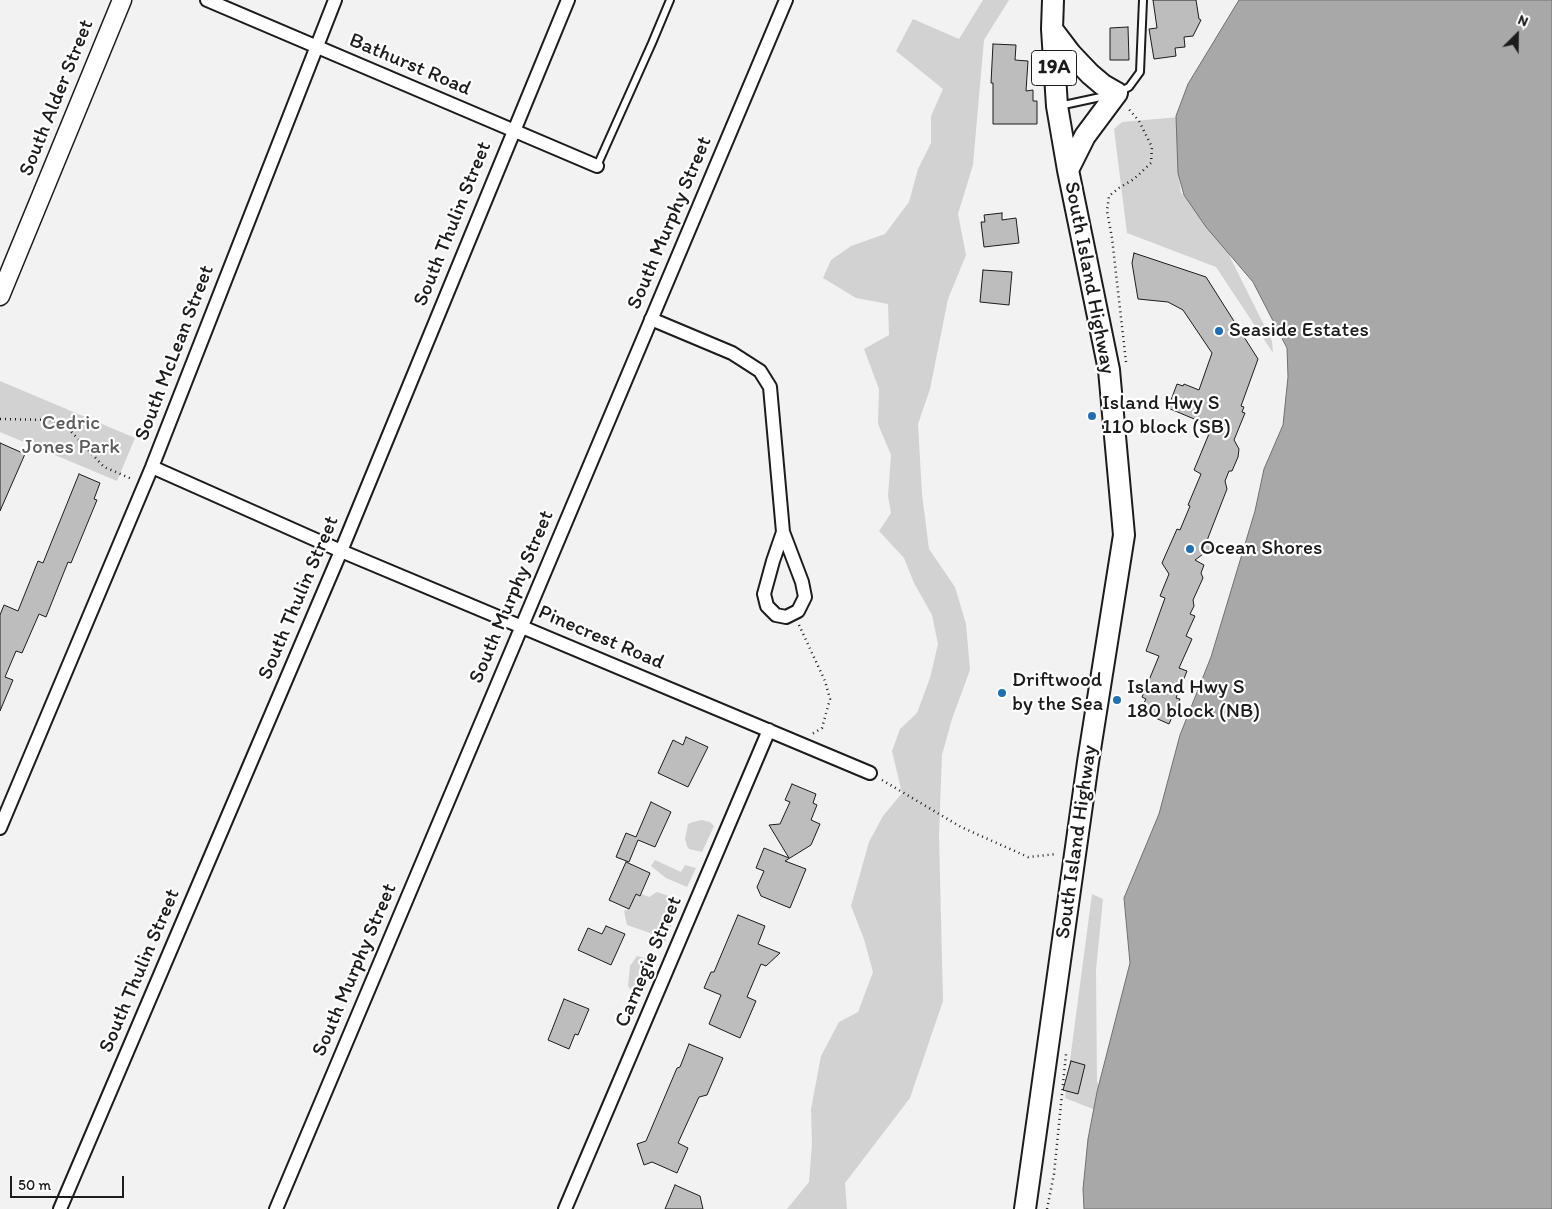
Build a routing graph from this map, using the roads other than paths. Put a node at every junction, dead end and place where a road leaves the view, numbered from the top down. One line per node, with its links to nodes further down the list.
1 (122, 0): 16 (street, South Alder Street)
2 (207, 0): 10 (street, Bathurst Road)
3 (335, 0): 10 (street, South McLean Street)
4 (568, 0): 13 (street, South Thulin Street)
5 (670, 0): 14 (lane)
6 (786, 0): 17 (street, South Murphy Street)
7 (1053, 0): 9 (main road, South Island Highway / 19A)
8 (1143, 0): 11 (lane)
9 (1052, 30): 11 (main road); 12 (main road, South Island Highway / 19A)
10 (316, 46): 13 (street, Bathurst Road); 18 (street, South McLean Street)
11 (1117, 93): 12 (lane); 15 (main road)
12 (1057, 106): 15 (main road, South Island Highway / 19A)
13 (513, 131): 14 (street, Bathurst Road); 20 (street, South Thulin Street)
14 (597, 166)
15 (1068, 170): 28 (main road, South Island Highway / 19A)
16 (0, 296)
17 (651, 319): 19 (street); 21 (street, South Murphy Street)
18 (152, 467): 20 (street, Pinecrest Road); 24 (street, South McLean Street)
19 (783, 532): 19 (street)
20 (341, 551): 21 (street, Pinecrest Road); 25 (street, South Thulin Street)
21 (522, 626): 22 (street, Pinecrest Road); 26 (street, South Murphy Street)
22 (769, 730): 23 (street, Pinecrest Road); 27 (street, Carnegie Street)
23 (870, 773)
24 (0, 828)
25 (60, 1209)
26 (276, 1209)
27 (565, 1209)
28 (1025, 1209)

